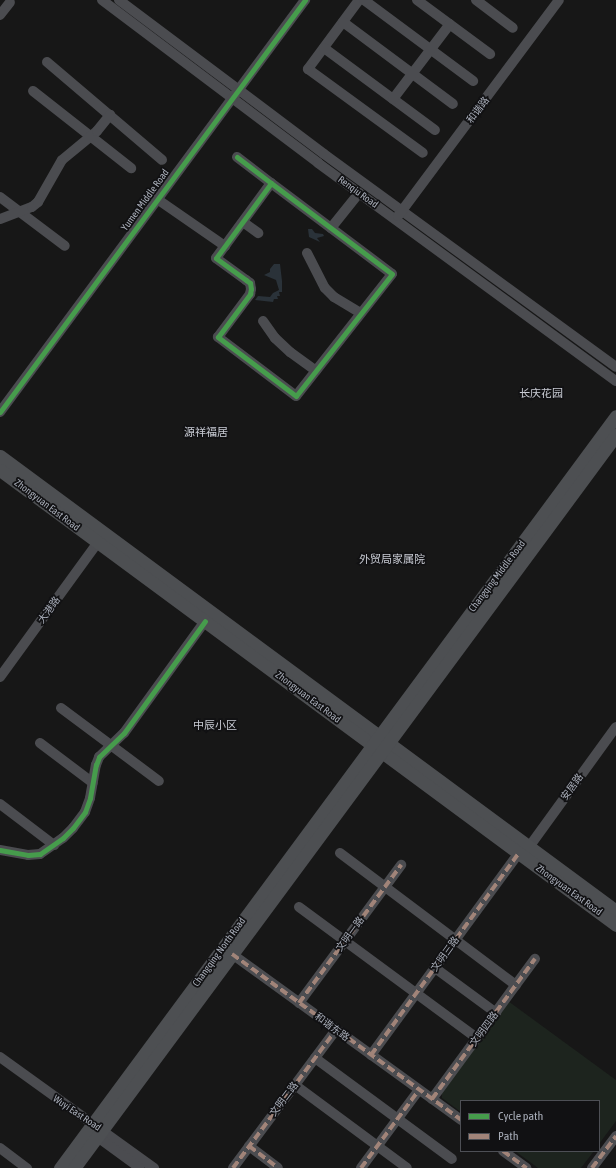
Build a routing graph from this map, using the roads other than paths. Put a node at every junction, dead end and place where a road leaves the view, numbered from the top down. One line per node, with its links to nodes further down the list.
1 (102, 0): 21 (street, Renqiu Road)
2 (119, 0): 21 (street, Renqiu Road)
3 (305, 0): 21 (street, Yumen Middle Road)
4 (359, 0): 11 (street)
5 (364, 0): 15 (street)
6 (417, 0): 12 (street)
7 (476, 0): 13 (street)
8 (559, 0): 35 (street, 和谐路)
9 (10, 2): 10 (street)
10 (0, 15)
11 (343, 22): 14 (street); 18 (street)
12 (450, 24): 15 (street); 16 (street)
13 (513, 28)
14 (324, 48): 22 (street); 27 (street)
15 (431, 49): 18 (street); 19 (street)
16 (490, 54)
17 (47, 62): 24 (street)
18 (412, 74): 22 (street); 23 (street)
19 (474, 81)
20 (33, 91): 26 (street)
21 (235, 94): 32 (street, Renqiu Road); 34 (street, Yumen Middle Road); 35 (street, Renqiu Road)
22 (393, 99): 25 (street)
23 (453, 104)
24 (110, 115): 26 (street); 29 (street)
25 (435, 130)
26 (90, 136): 30 (street); 36 (street)
27 (423, 153)
28 (237, 157): 31 (street)
29 (162, 160)
30 (130, 168)
31 (271, 183): 39 (street); 40 (street)
32 (359, 193): 38 (street, Renqiu Road); 40 (street)
33 (0, 197): 36 (street)
34 (157, 199): 43 (street); 50 (street, Yumen Middle Road)
35 (402, 211): 38 (street, 和谐路); 47 (street, Renqiu Road)
36 (20, 212): 37 (street); 42 (street)
37 (0, 219)
38 (396, 220): 49 (street, Renqiu Road)
39 (243, 222): 41 (street); 43 (street)
40 (331, 228): 45 (street)
41 (258, 234)
42 (65, 246)
43 (225, 246): 48 (street)
44 (307, 253): 45 (street)
45 (362, 313): 48 (street)
46 (263, 321): 48 (street)
47 (616, 367)
48 (316, 371)
49 (616, 380)
50 (0, 412)
51 (616, 416): 61 (main road, Changqing Middle Road)
52 (616, 434): 61 (main road, Changqing Middle Road)
53 (0, 456): 61 (main road, Zhongyuan East Road)
54 (0, 470): 55 (main road, Zhongyuan East Road)
55 (98, 542): 56 (main road, Zhongyuan East Road); 57 (street, 大港路)
56 (205, 621): 61 (main road, Zhongyuan East Road); 62 (street)
57 (0, 677)
58 (61, 708): 62 (street)
59 (616, 727): 68 (street, 安居路)
60 (40, 743): 64 (street)
61 (380, 744): 68 (main road, Zhongyuan East Road); 77 (main road, Changqing North Road); 95 (main road, Changqing North Road)
62 (112, 745): 63 (street); 64 (street)
63 (159, 781)
64 (93, 782): 66 (street)
65 (0, 804): 66 (street)
66 (54, 844): 67 (street)
67 (0, 850)
68 (524, 850): 73 (main road, Zhongyuan East Road); 74 (main road, Zhongyuan East Road); 75 (street, 文明三路)
69 (340, 853): 71 (street)
70 (401, 865): 71 (street, 文明一路)
71 (385, 887): 75 (street); 76 (street, 文明一路)
72 (299, 907): 76 (street)
73 (616, 911)
74 (616, 925)
75 (456, 940): 79 (street, 文明三路); 80 (street)
76 (345, 941): 81 (street); 82 (street, 文明一路)
77 (232, 954): 82 (street, 和谐东路); 95 (main road, Changqing North Road)
78 (535, 959): 80 (street, 文明四路)
79 (435, 968): 81 (street, 文明三路); 83 (street)
80 (516, 985): 83 (street, 文明四路)
81 (417, 993): 85 (street); 86 (street, 文明三路)
82 (300, 1003): 84 (street, 和谐东路)
83 (496, 1012): 85 (street, 文明四路)
84 (336, 1030): 86 (street, 和谐东路); 88 (street, 文明二路)
85 (477, 1038): 92 (street, 文明四路)
86 (372, 1055): 91 (street, 和谐东路)
87 (0, 1057): 95 (street, Wuyi East Road)
88 (315, 1058): 90 (street, 文明二路); 93 (street)
89 (0, 1065): 95 (street, Wuyi East Road)
90 (295, 1085): 97 (street, 文明二路); 98 (street)
91 (419, 1090): 92 (street, 和谐东路); 93 (street)
92 (432, 1099): 94 (street, 和谐东路)
93 (398, 1119): 98 (street); 101 (street)
94 (460, 1119)
95 (95, 1130): 103 (main road, Changqing North Road); 104 (main road, Changqing North Road); 105 (street, Wuyi East Road); 106 (street, Wuyi East Road)
96 (616, 1136): 112 (street)
97 (249, 1146): 107 (street, 文明二路); 108 (street)
98 (377, 1146): 109 (street); 110 (street)
99 (0, 1148): 102 (street)
100 (504, 1152): 111 (street)
101 (452, 1159)
102 (27, 1168)
103 (60, 1168)
104 (74, 1168)
105 (140, 1168)
106 (154, 1168)
107 (233, 1168)
108 (278, 1168)
109 (361, 1168)
110 (407, 1168)
111 (526, 1168)
112 (592, 1168)

